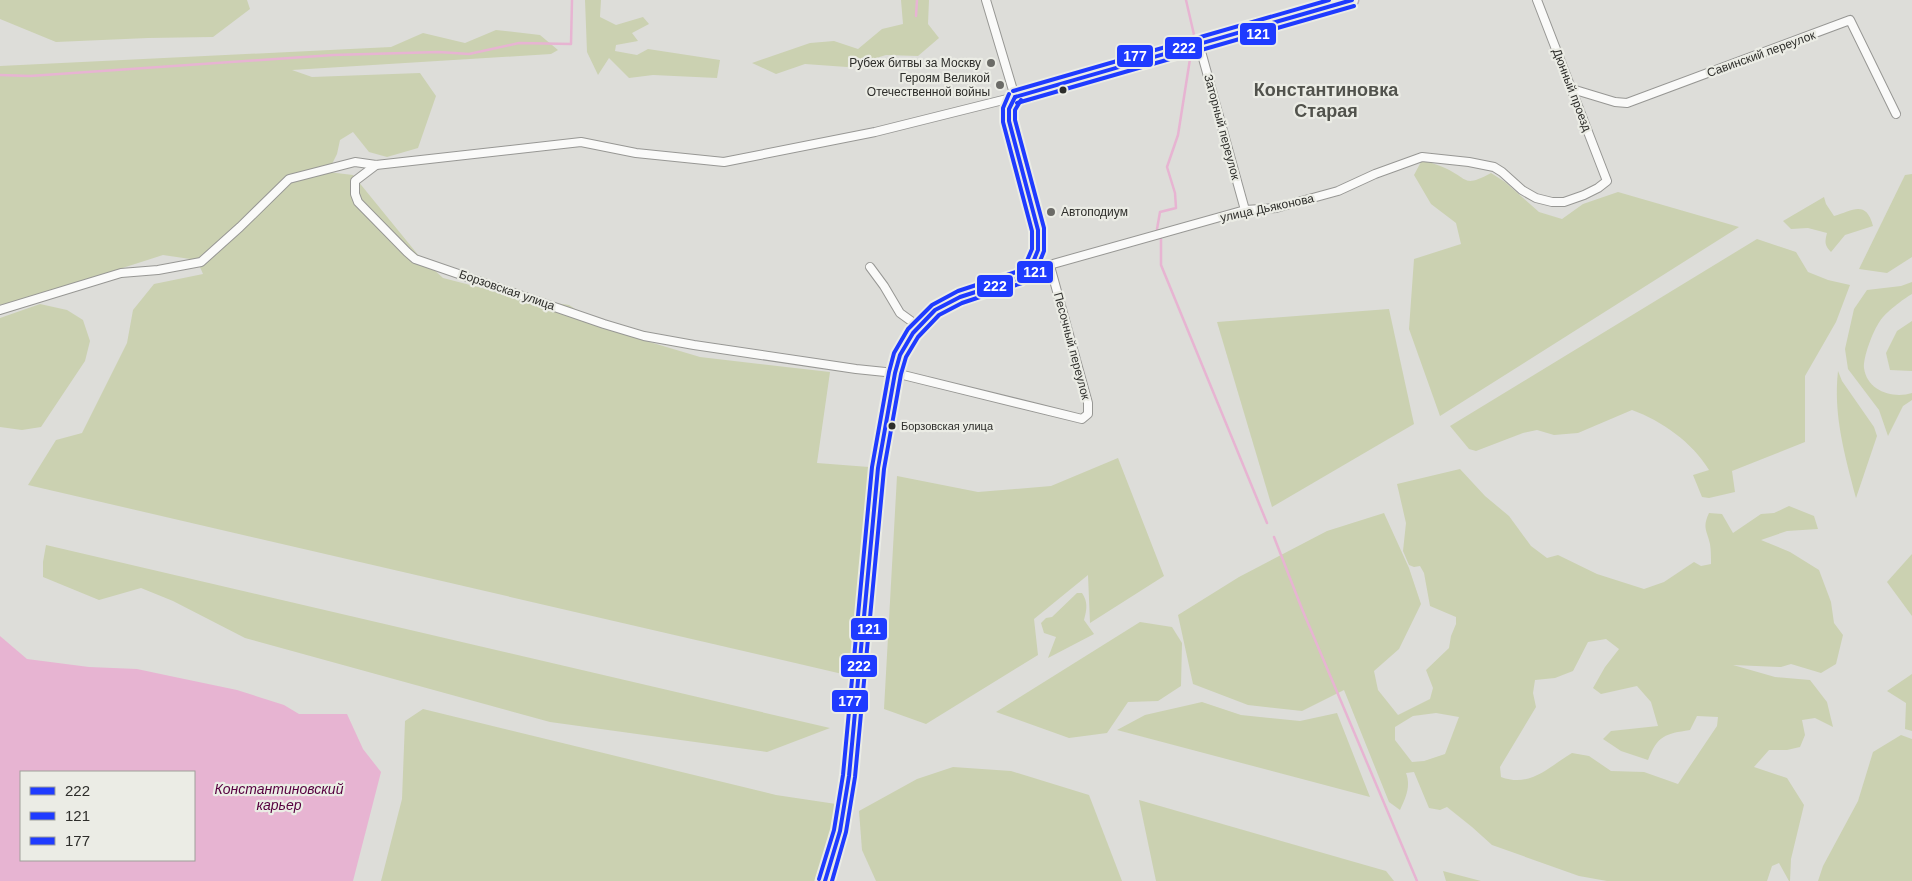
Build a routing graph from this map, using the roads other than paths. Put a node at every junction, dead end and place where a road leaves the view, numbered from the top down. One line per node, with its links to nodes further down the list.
1 (986, 0): 6 (street)
2 (1352, 0): 4 (main road)
3 (1537, 0): 5 (street, Дюнный проезд)
4 (1199, 44): 6 (main road); 10 (street, Заторный переулок)
5 (1572, 89): 7 (street, Савинский переулок); 9 (street, Дюнный проезд)
6 (1015, 97): 8 (street); 13 (main road)
7 (1896, 114)
8 (376, 165): 14 (street); 16 (street, Борзовская улица)
9 (1607, 181): 10 (street, улица Дьяконова)
10 (1245, 210): 11 (street, улица Дьяконова)
11 (1050, 266): 13 (street, улица Дьяконова); 17 (street, Песочный переулок)
12 (870, 267): 15 (street)
13 (1028, 271): 15 (main road, улица Дьяконова)
14 (0, 310)
15 (918, 326): 16 (main road, улица Дьяконова)
16 (895, 373): 17 (street, Борзовская улица); 18 (main road, улица Дьяконова)
17 (1077, 419)
18 (825, 881)

